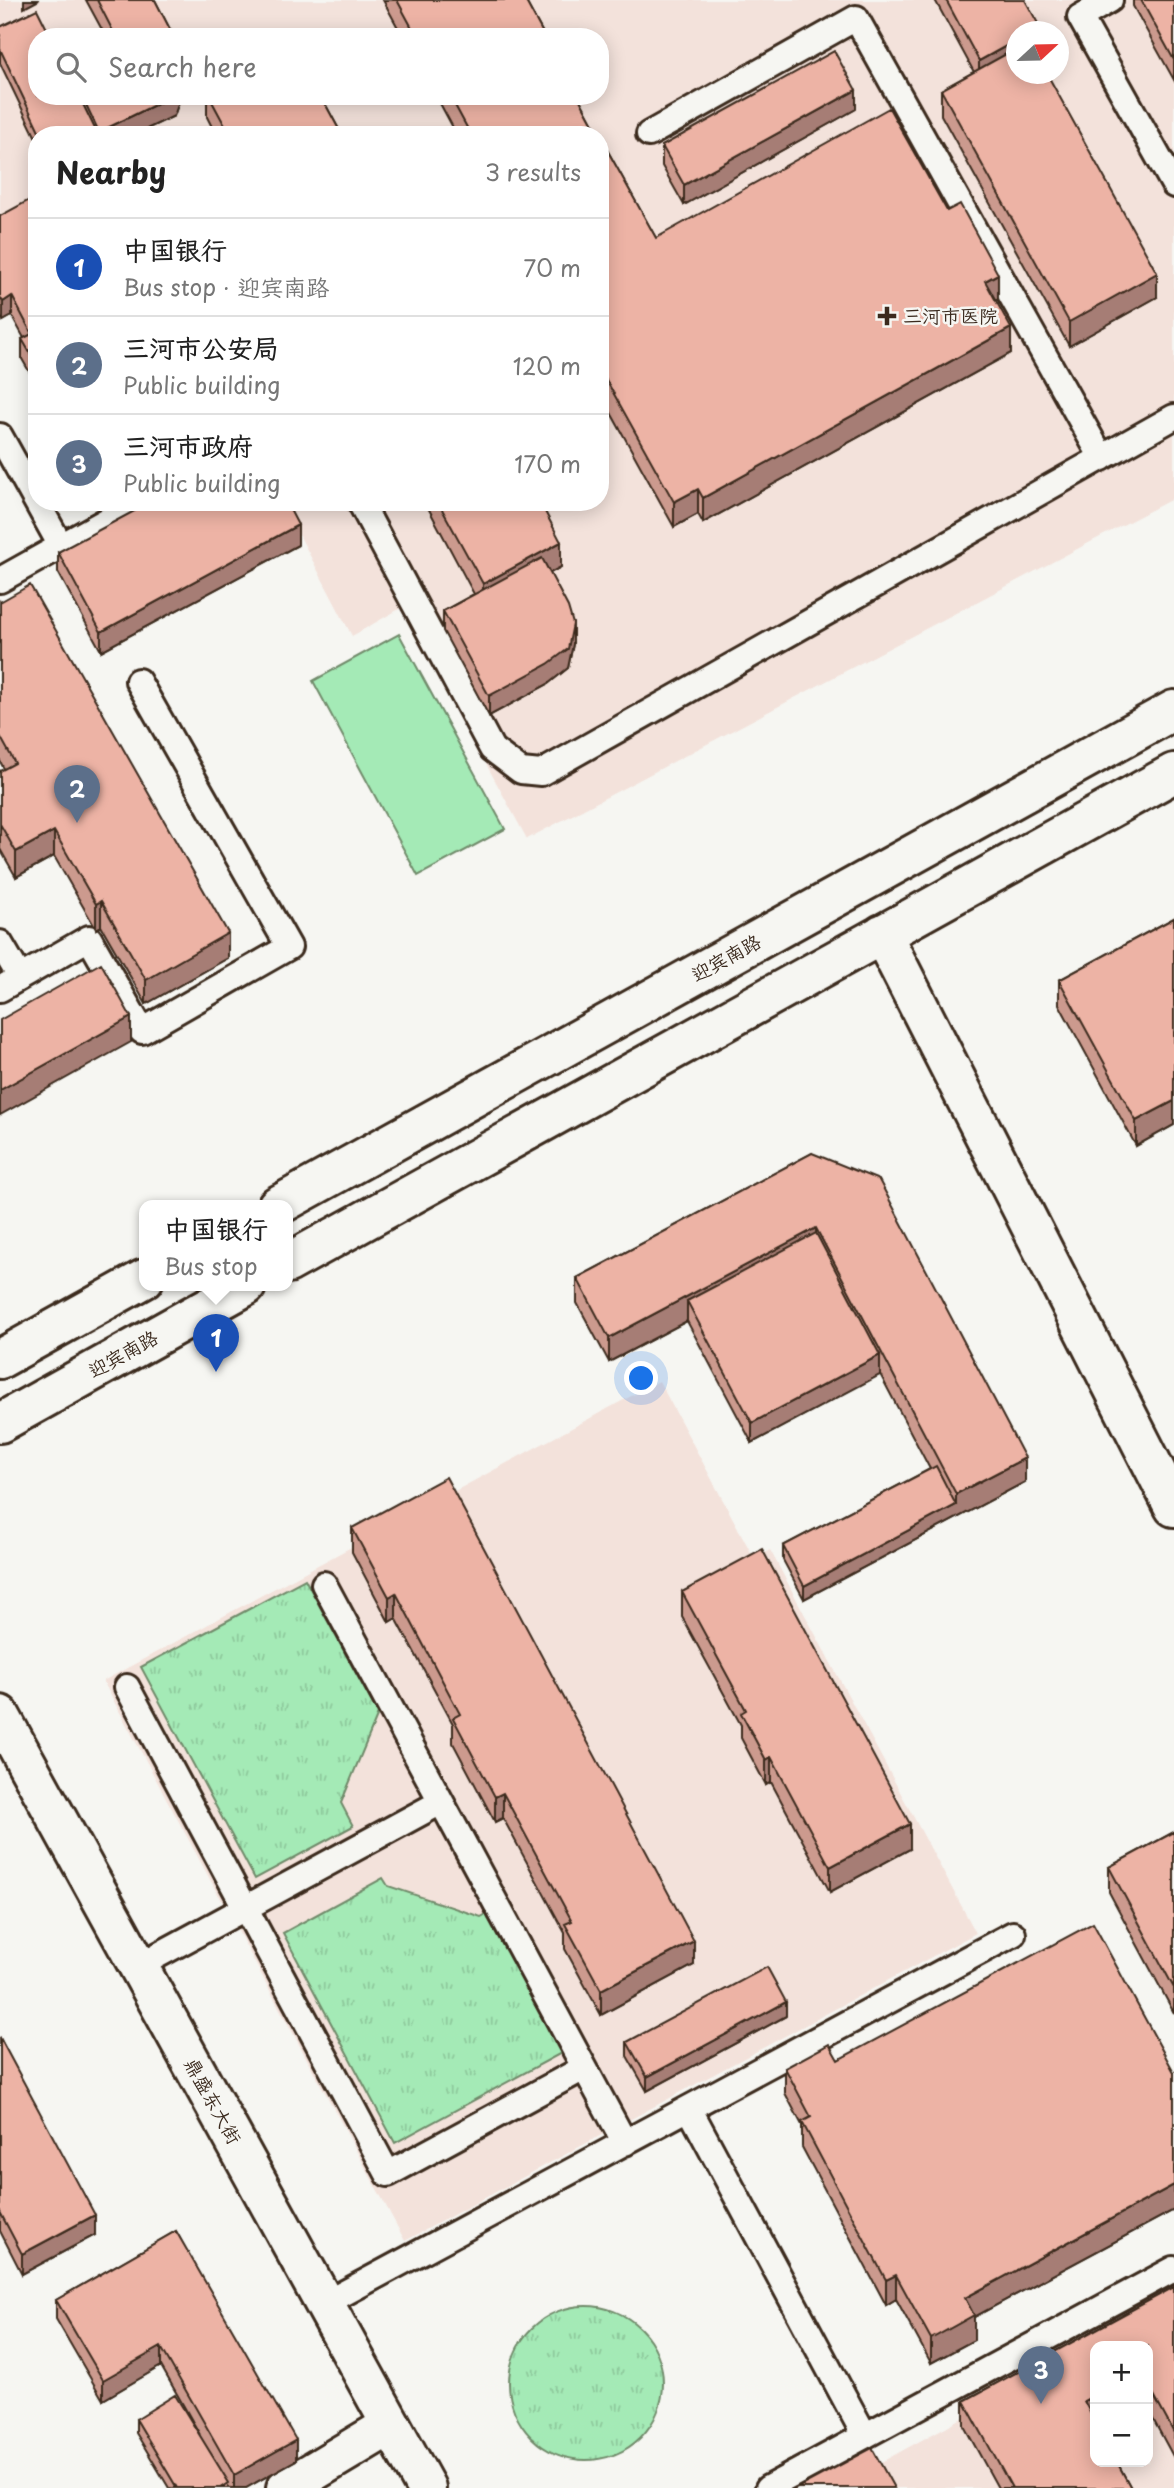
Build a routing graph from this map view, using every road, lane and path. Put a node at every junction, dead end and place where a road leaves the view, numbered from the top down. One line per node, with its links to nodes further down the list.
1 (1110, 0): 3 (lane)
2 (649, 134): 6 (lane)
3 (1174, 185)
4 (1174, 418): 6 (lane)
5 (0, 436): 7 (lane)
6 (1102, 458): 10 (lane)
7 (28, 486)
8 (42, 511): 11 (lane)
9 (124, 511): 11 (lane)
10 (365, 511)
11 (61, 546): 12 (lane)
12 (0, 580)
13 (138, 681): 18 (lane)
14 (1174, 710): 19 (main road, 迎宾南路)
15 (1174, 773): 16 (main road)
16 (882, 934): 20 (main road); 25 (main road)
17 (0, 943): 18 (lane)
18 (10, 983)
19 (288, 1200)
20 (293, 1260)
21 (139, 1282): 23 (main road)
22 (237, 1291): 24 (main road, 迎宾南路)
23 (0, 1359)
24 (0, 1423)
25 (1174, 1507)
26 (324, 1584): 29 (lane)
27 (127, 1687): 30 (lane)
28 (0, 1714): 32 (main road, 鼎盛东大街)
29 (442, 1802): 30 (lane); 33 (lane)
30 (246, 1908): 32 (lane); 33 (lane)
31 (1013, 1934): 34 (lane)
32 (138, 1966): 37 (main road, 鼎盛东大街)
33 (584, 2068): 35 (lane)
34 (688, 2108): 35 (lane); 39 (lane)
35 (625, 2143): 37 (lane)
36 (1174, 2269): 39 (lane)
37 (324, 2304): 38 (main road, 鼎盛东大街)
38 (391, 2425): 40 (main road); 41 (main road, 鼎盛东大街)
39 (865, 2436): 42 (lane)
40 (286, 2488)
41 (426, 2488)
42 (768, 2488)

